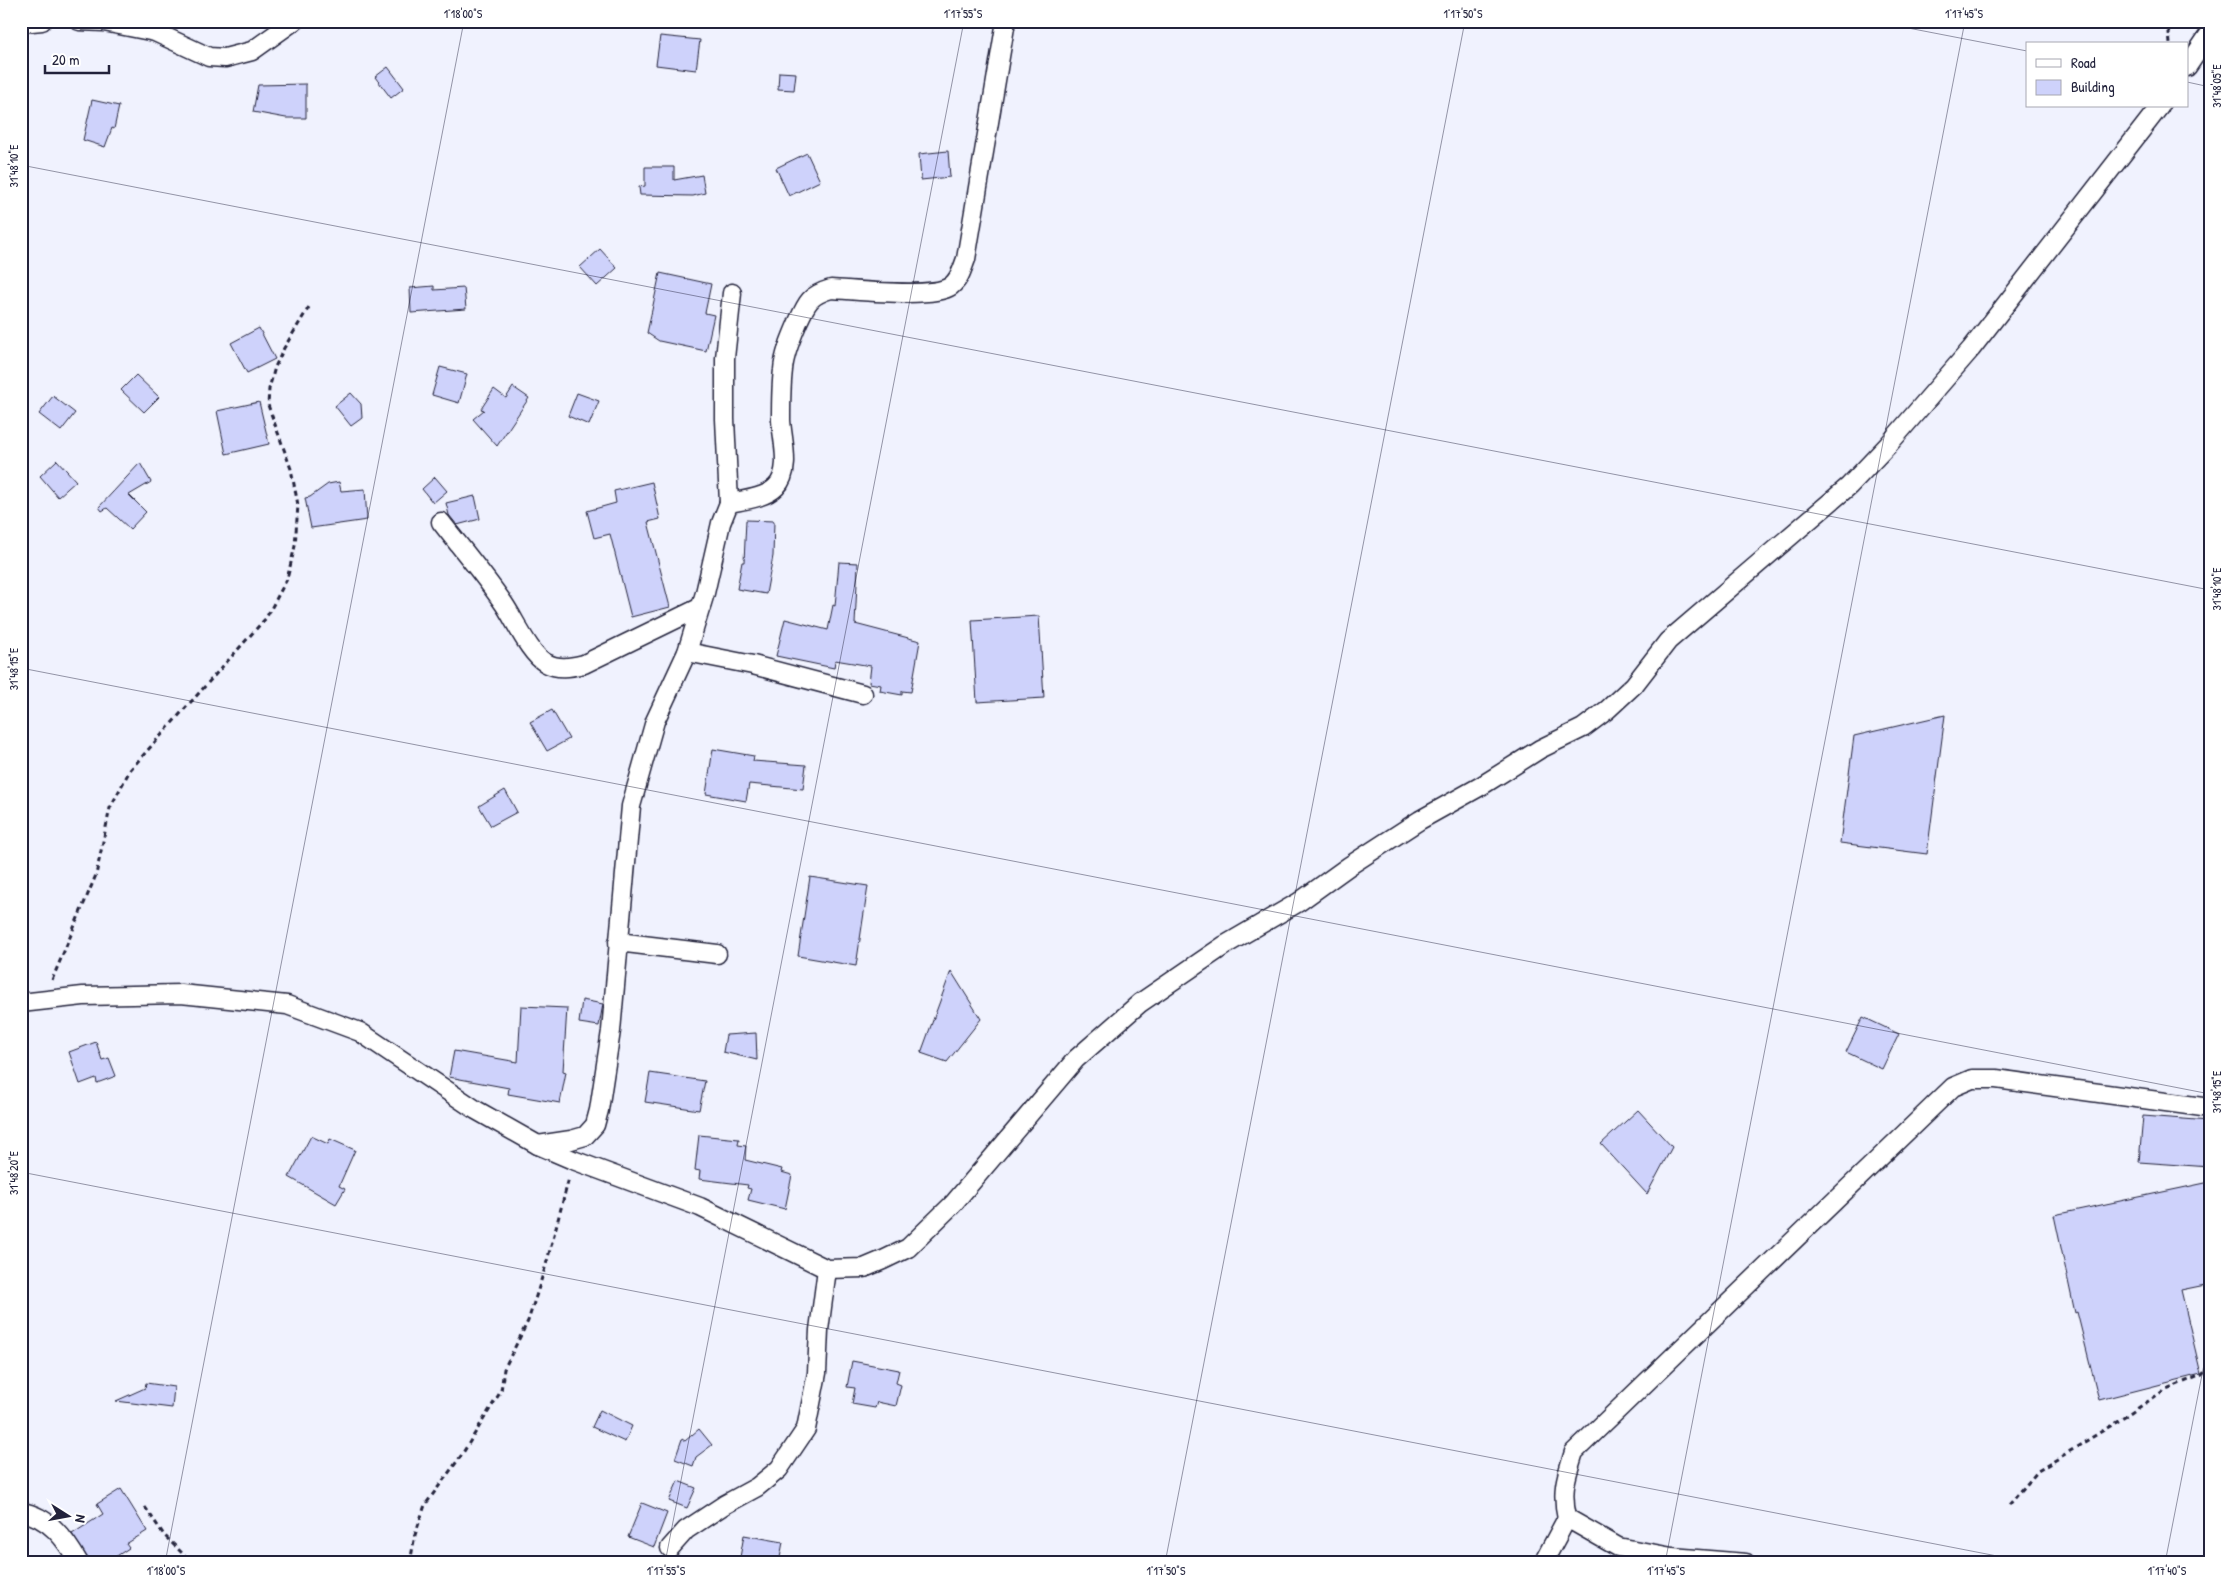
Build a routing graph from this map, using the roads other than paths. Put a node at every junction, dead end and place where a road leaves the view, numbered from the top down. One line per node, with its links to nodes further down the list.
1 (42, 21): 5 (street)
2 (79, 21): 3 (street)
3 (294, 21)
4 (1006, 21): 10 (street)
5 (21, 23)
6 (2210, 33): 7 (street)
7 (2188, 66)
8 (2158, 108): 20 (street)
9 (732, 293): 10 (street)
10 (729, 503): 12 (street)
11 (442, 522): 12 (street)
12 (701, 607): 13 (street)
13 (687, 652): 14 (street); 15 (street)
14 (863, 694)
15 (618, 942): 16 (street); 19 (street)
16 (717, 954)
17 (21, 1003): 19 (street)
18 (2210, 1108): 22 (street)
19 (538, 1145): 20 (street)
20 (828, 1269): 23 (street)
21 (21, 1512): 24 (street)
22 (1567, 1518): 25 (street); 26 (street)
23 (670, 1548)
24 (79, 1563)
25 (1543, 1563)
26 (1746, 1563)

